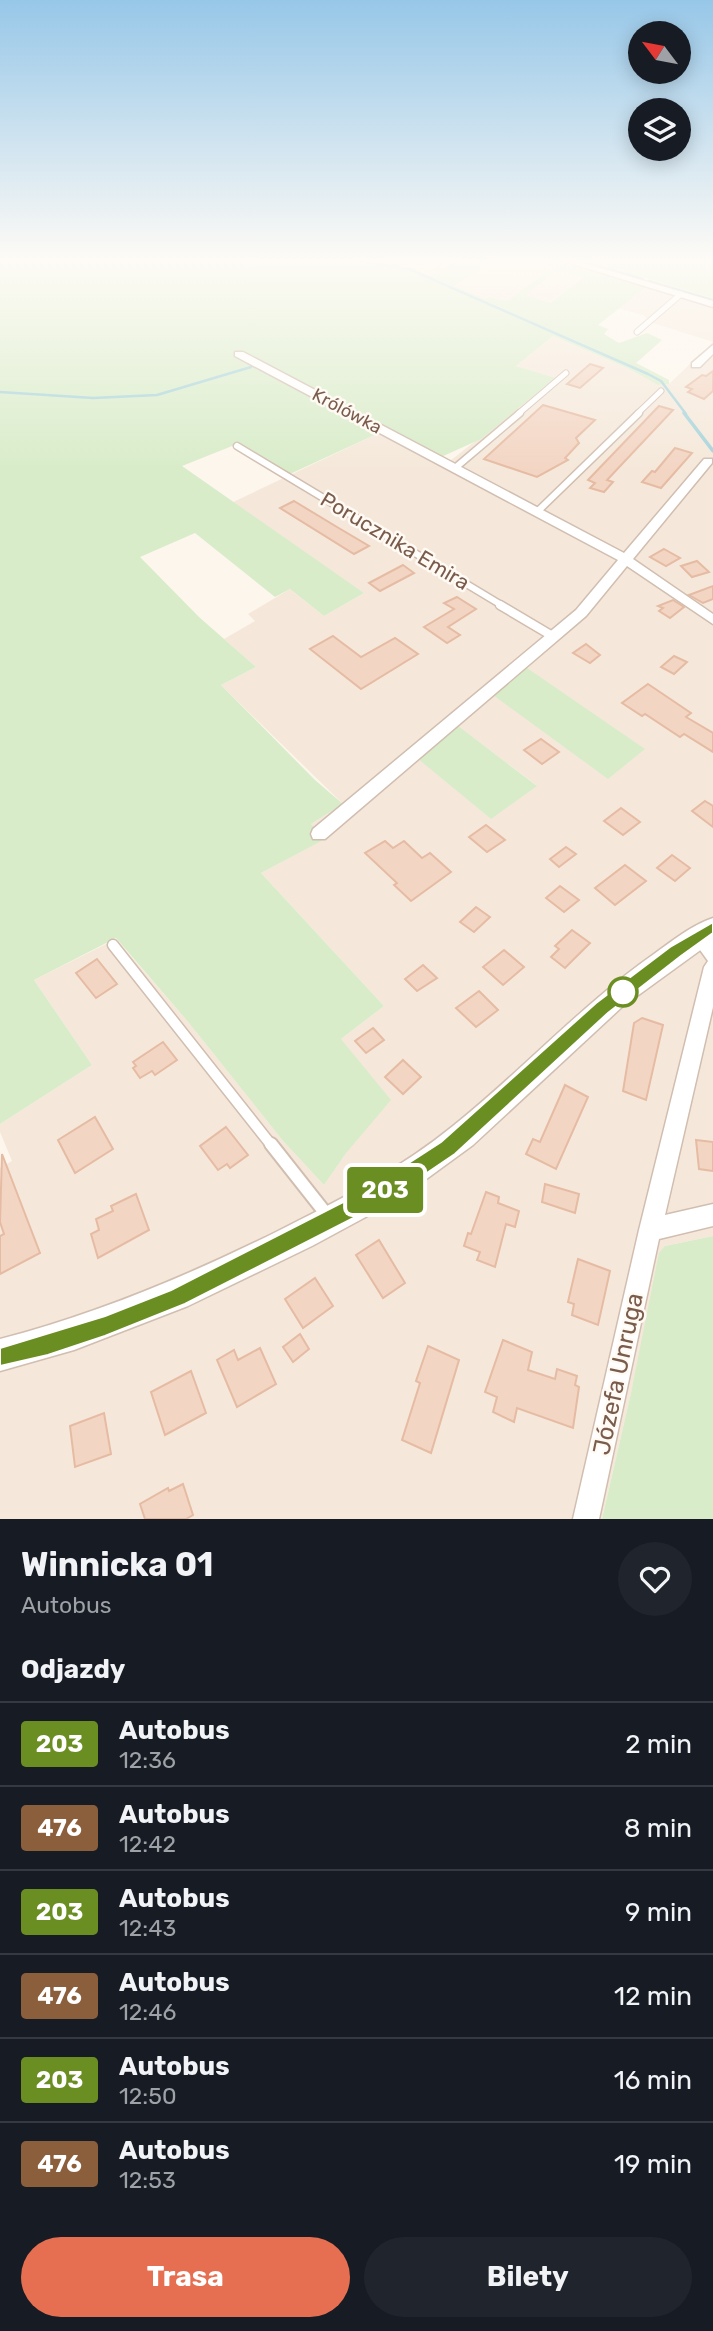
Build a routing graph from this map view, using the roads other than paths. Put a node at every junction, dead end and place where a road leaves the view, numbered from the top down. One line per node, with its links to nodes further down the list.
1 (713, 348): 3 (street)
2 (239, 354): 8 (street, Królówka)
3 (696, 365)
4 (566, 373): 8 (lane)
5 (661, 390): 9 (lane)
6 (237, 446): 12 (lane, Porucznika Emira)
7 (708, 461): 10 (street)
8 (455, 468): 9 (street, Królówka)
9 (537, 512): 10 (street, Królówka)
10 (625, 559): 11 (street, Królówka); 12 (street)
11 (713, 620)
12 (554, 637): 13 (street)
13 (319, 834)
14 (708, 940): 18 (street)
15 (113, 945): 18 (lane)
16 (713, 967): 19 (street, Józefa Unruga)
17 (713, 1215): 19 (street)
18 (331, 1220): 20 (street)
19 (650, 1230): 21 (street, Józefa Unruga)
20 (0, 1355)
21 (586, 1519)

